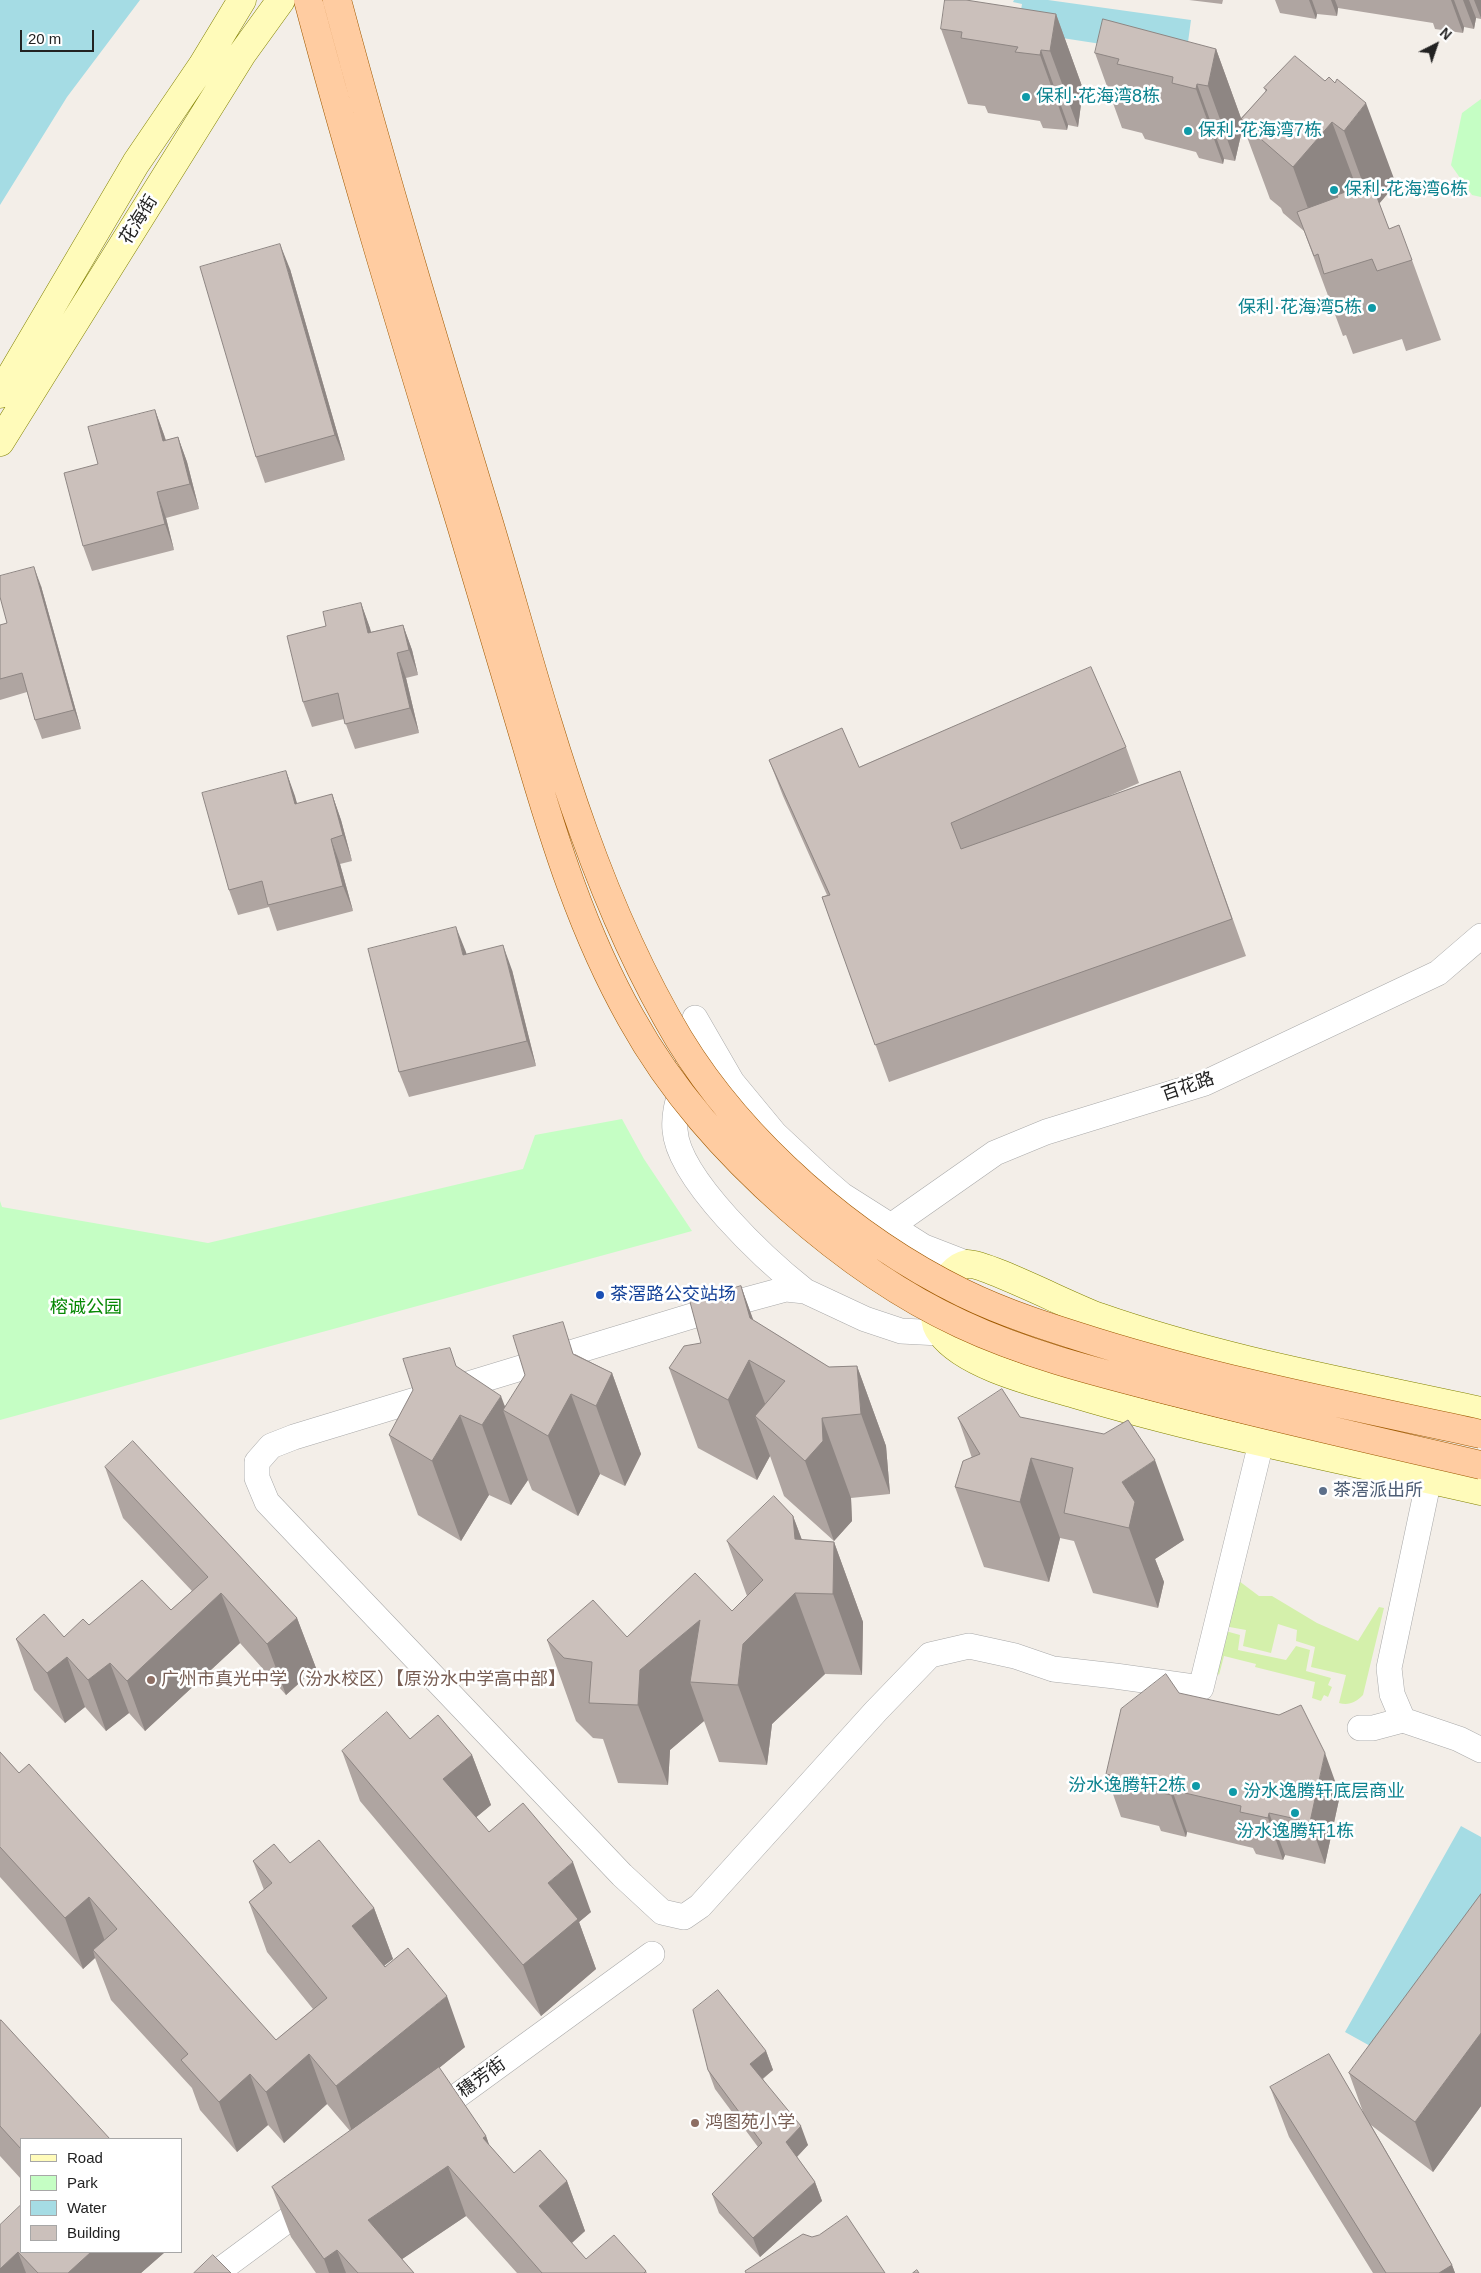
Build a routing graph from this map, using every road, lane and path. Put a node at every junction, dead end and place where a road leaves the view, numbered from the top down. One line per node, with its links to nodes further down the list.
1 (242, 0): 5 (street, 花海街)
2 (281, 0): 6 (street, 花海街)
3 (308, 0): 17 (main road, bridge)
4 (337, 0): 15 (main road, bridge)
5 (0, 394)
6 (0, 442)
7 (1481, 936): 10 (street, 百花路)
8 (775, 1134): 9 (street); 9 (street); 10 (street)
9 (689, 1167): 12 (street)
10 (891, 1226): 11 (street)
11 (968, 1264): 13 (street); 14 (street)
12 (805, 1291): 13 (street); 16 (street)
13 (940, 1333): 16 (street)
14 (1481, 1411)
15 (1481, 1434)
16 (1261, 1443): 18 (street)
17 (1481, 1465)
18 (1429, 1479): 19 (street); 20 (street)
19 (1481, 1491)
20 (1403, 1720): 21 (street); 22 (street)
21 (1360, 1728)
22 (1481, 1750)
23 (652, 1954): 24 (street, 穗芳街)
24 (409, 2131)
25 (332, 2188): 26 (street)
26 (216, 2273)

